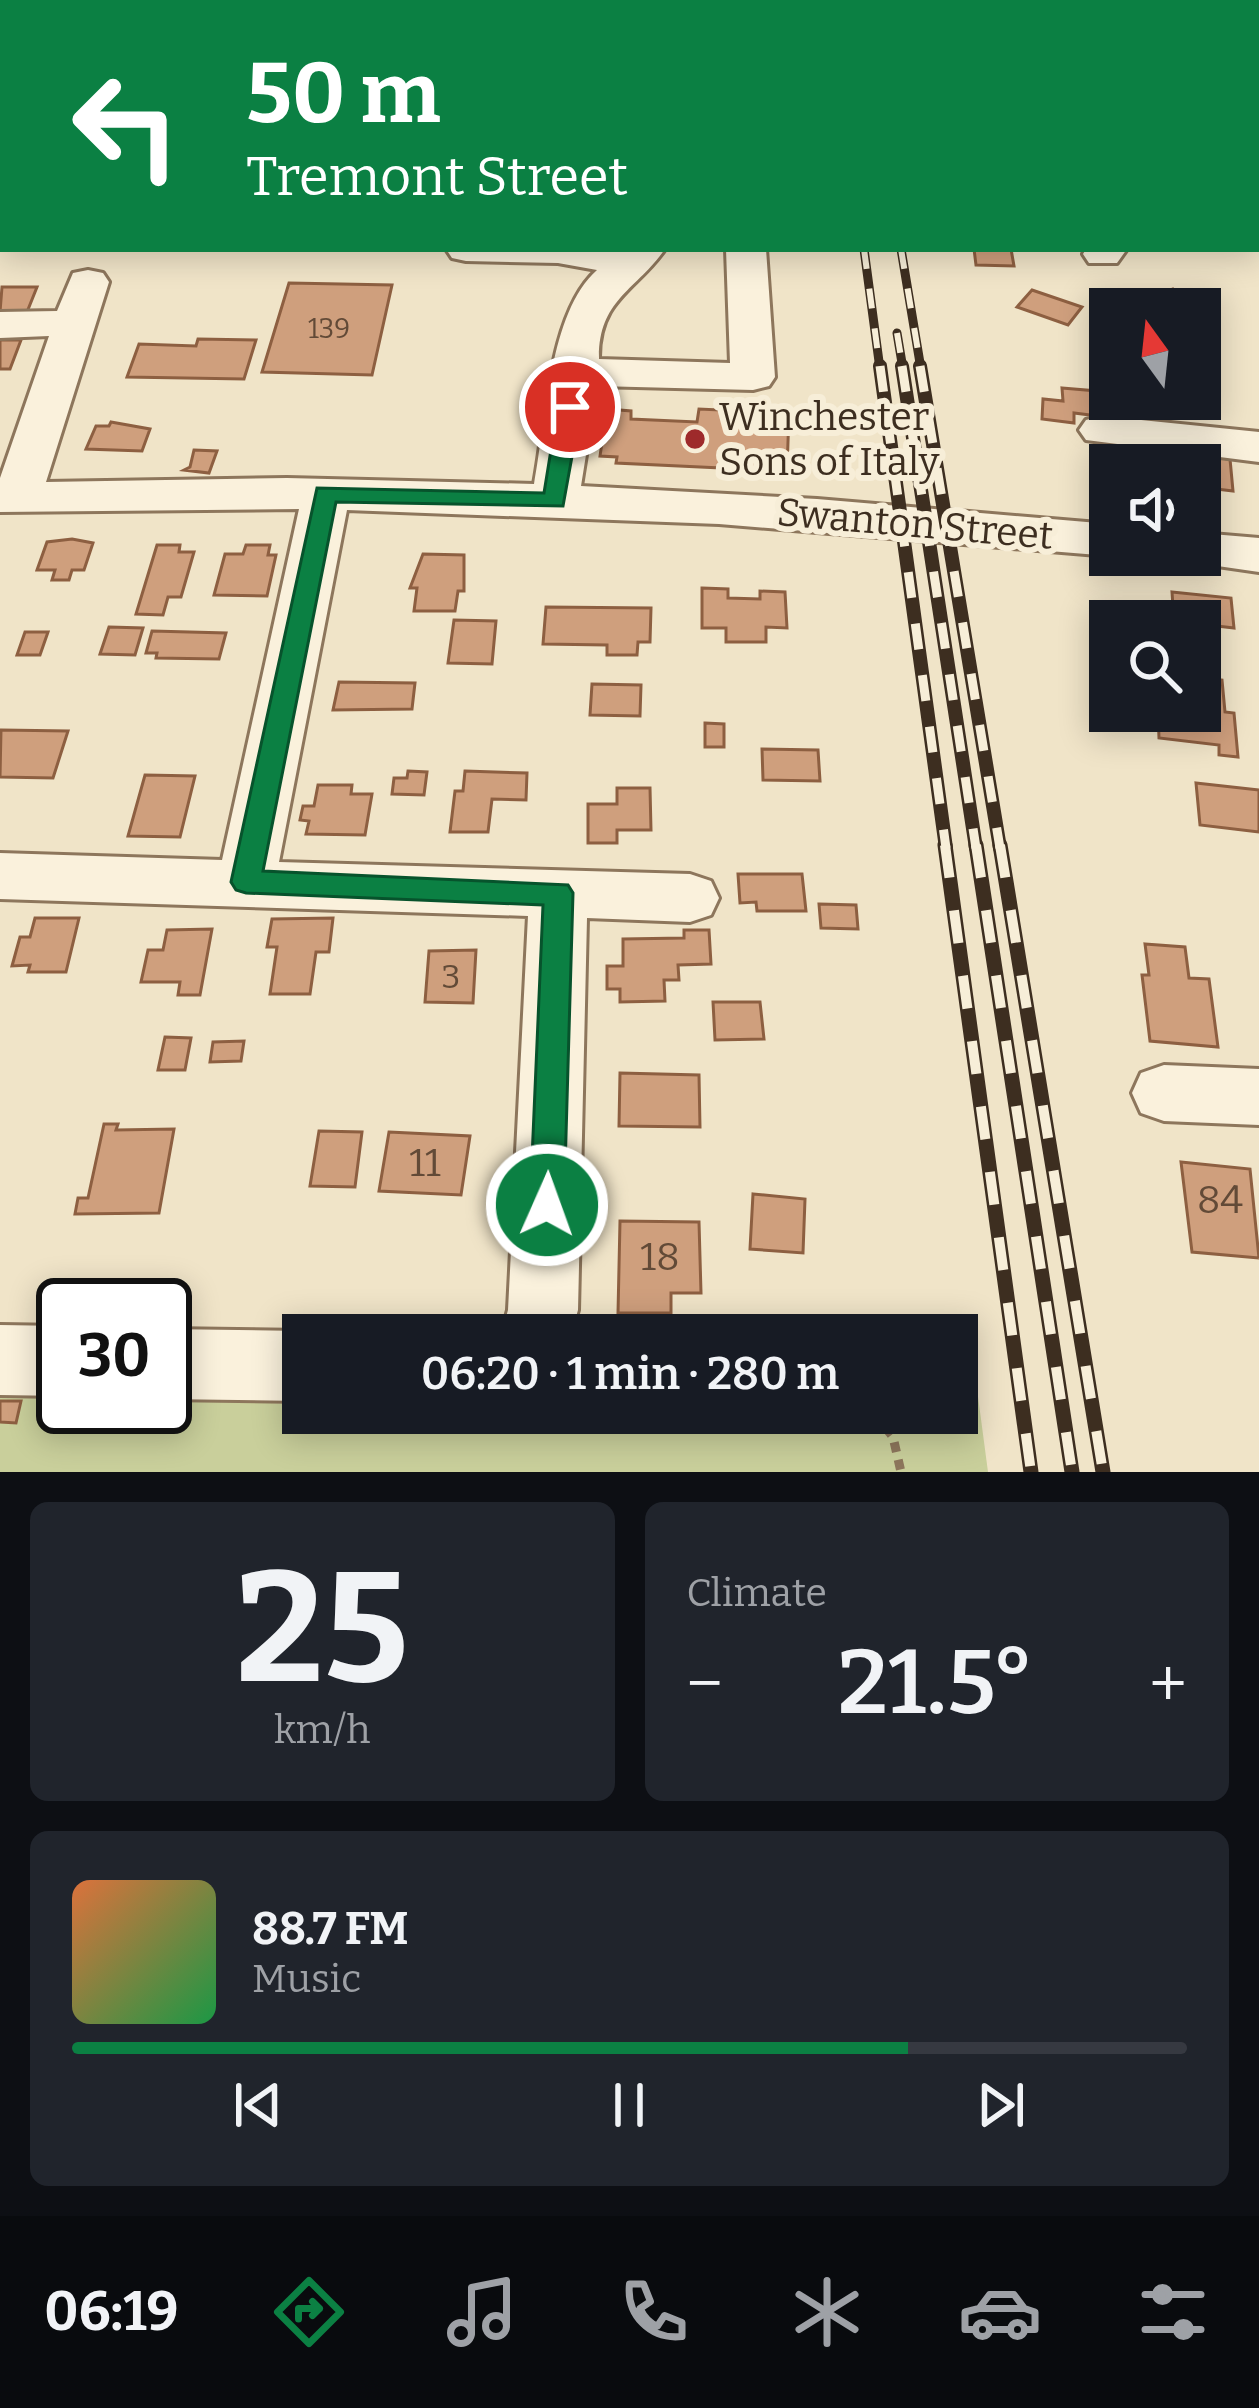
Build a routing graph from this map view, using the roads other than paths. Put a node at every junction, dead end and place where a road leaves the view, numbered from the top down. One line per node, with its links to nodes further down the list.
1 (574, 252): 3 (street)
2 (746, 252): 5 (street)
3 (637, 256): 5 (street)
4 (0, 326): 9 (street)
5 (577, 372): 10 (street)
6 (1102, 430): 7 (street)
7 (1259, 447)
8 (326, 494): 9 (street, Swanton Street); 10 (street, Swanton Street); 15 (street)
9 (8, 497)
10 (555, 501): 11 (street, Swanton Street)
11 (1089, 538)
12 (1221, 551): 13 (street)
13 (1259, 555)
14 (0, 876): 15 (street)
15 (246, 882): 16 (street)
16 (558, 893): 17 (street); 20 (street)
17 (690, 898)
18 (1164, 1093): 19 (street)
19 (1259, 1097)
20 (543, 1314)
21 (0, 1360): 22 (street)
22 (36, 1361)
23 (192, 1364): 24 (street)
24 (282, 1366)

